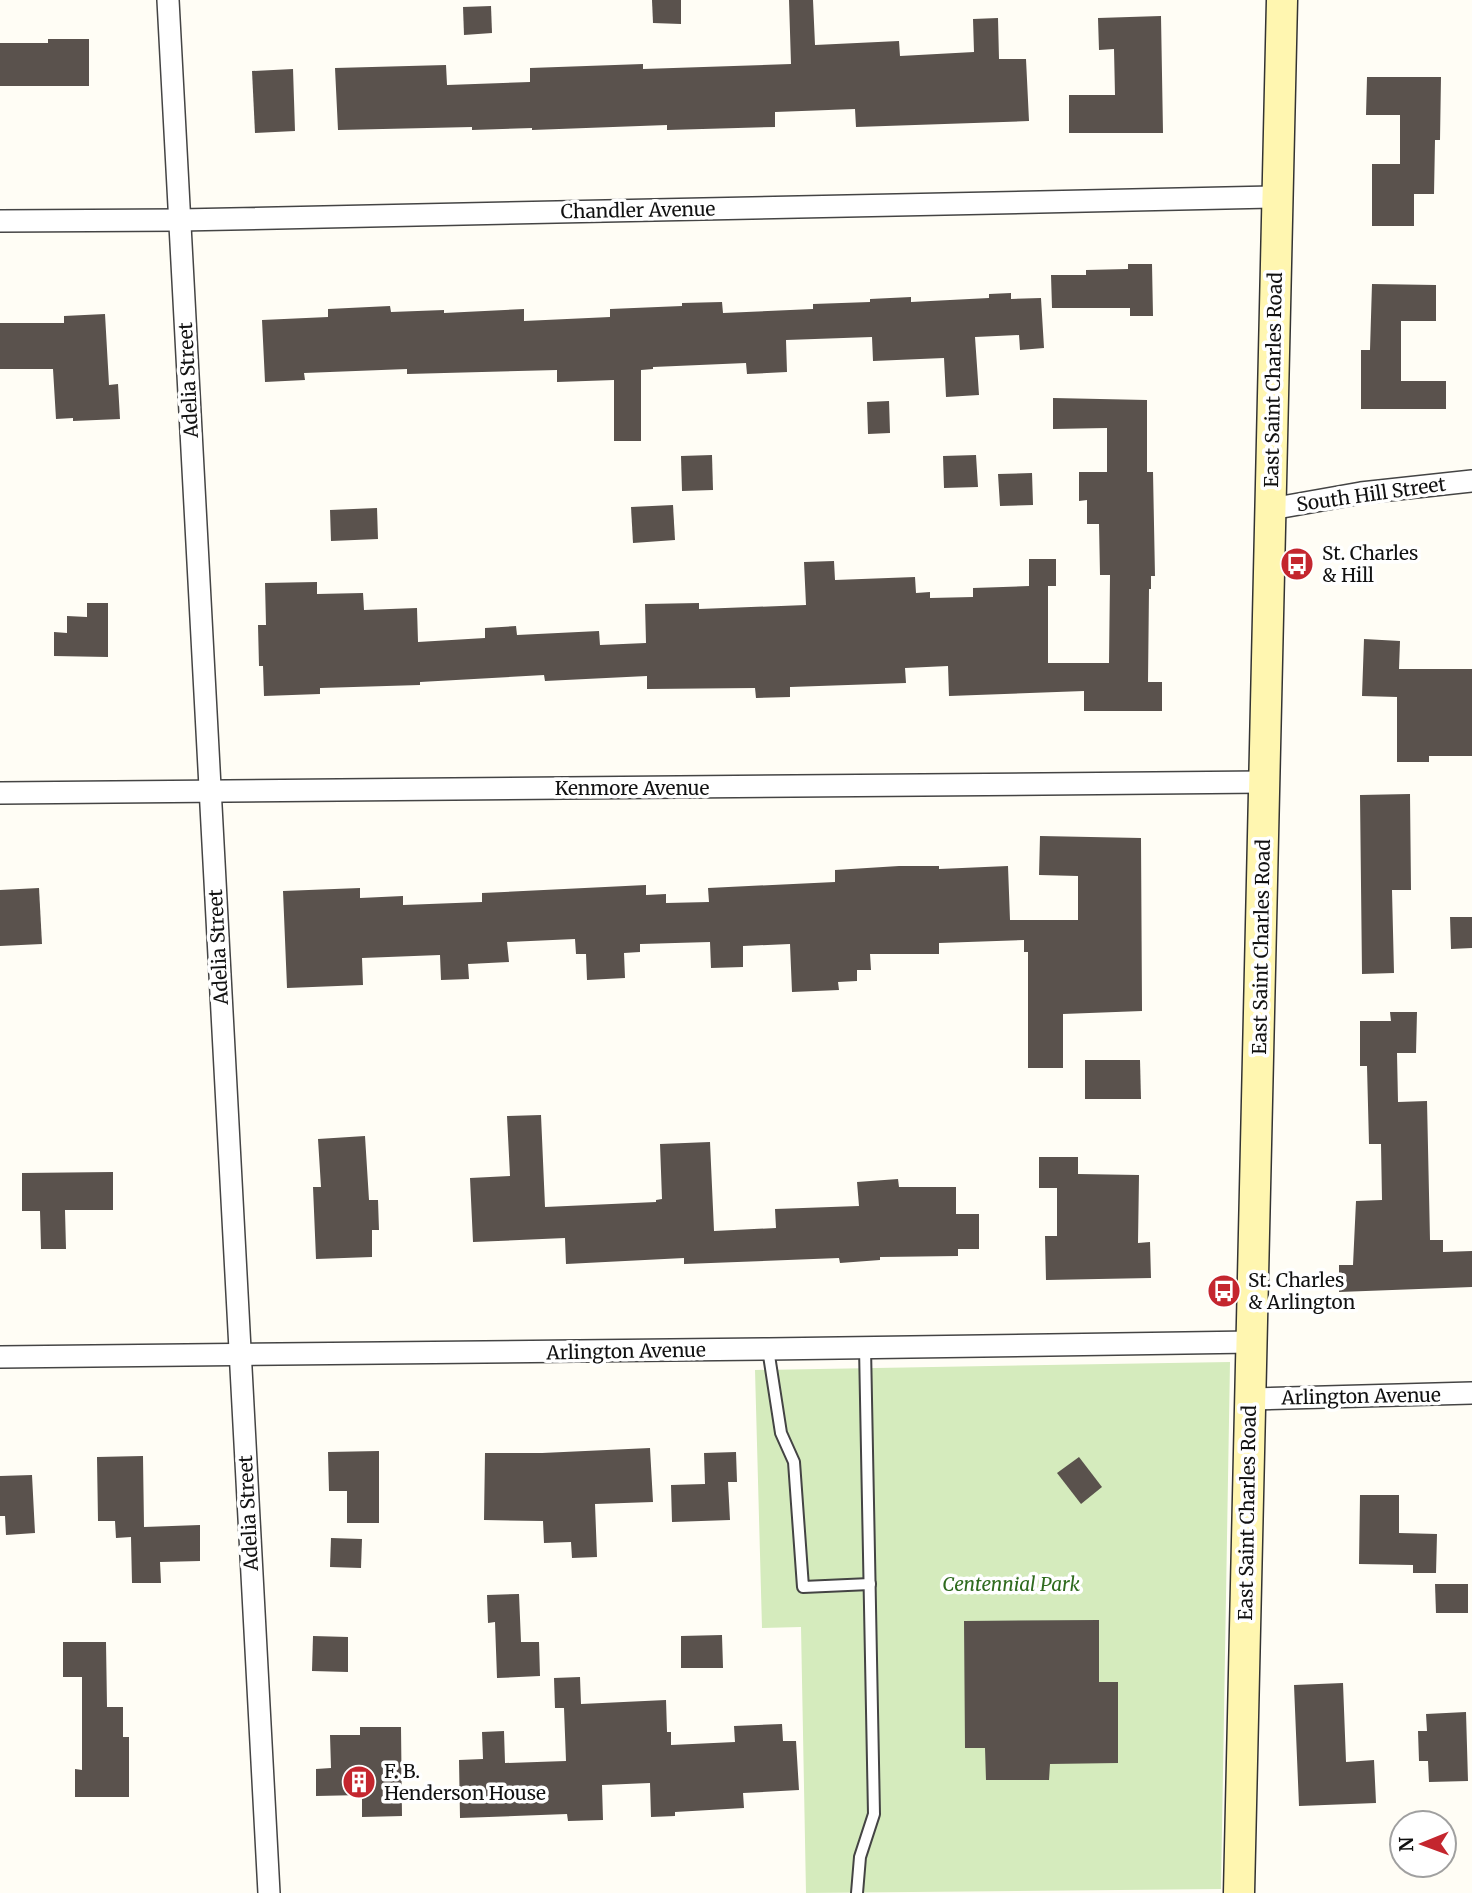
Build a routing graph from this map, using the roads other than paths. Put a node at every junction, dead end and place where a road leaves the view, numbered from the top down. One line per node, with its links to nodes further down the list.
1 (168, 0): 4 (street, Adelia Street)
2 (1282, 0): 3 (main road, East Saint Charles Road)
3 (1277, 197): 4 (street, Chandler Avenue); 7 (main road, East Saint Charles Road)
4 (180, 220): 5 (street, Chandler Avenue); 9 (street, Adelia Street)
5 (0, 221)
6 (1472, 481): 7 (street, South Hill Street)
7 (1271, 509): 8 (main road, East Saint Charles Road)
8 (1264, 782): 9 (street, Kenmore Avenue); 11 (main road, East Saint Charles Road)
9 (210, 791): 10 (street, Kenmore Avenue); 14 (street, Adelia Street)
10 (0, 793)
11 (1252, 1342): 12 (street, Arlington Avenue); 17 (main road, East Saint Charles Road)
12 (865, 1347): 13 (street, Arlington Avenue); 18 (lane)
13 (768, 1349): 14 (street, Arlington Avenue); 18 (lane)
14 (240, 1354): 15 (street, Arlington Avenue); 19 (street, Adelia Street)
15 (0, 1357)
16 (1472, 1393): 17 (street, Arlington Avenue)
17 (1250, 1399): 21 (main road, East Saint Charles Road)
18 (870, 1584): 20 (lane)
19 (269, 1893)
20 (857, 1893)
21 (1238, 1893)

